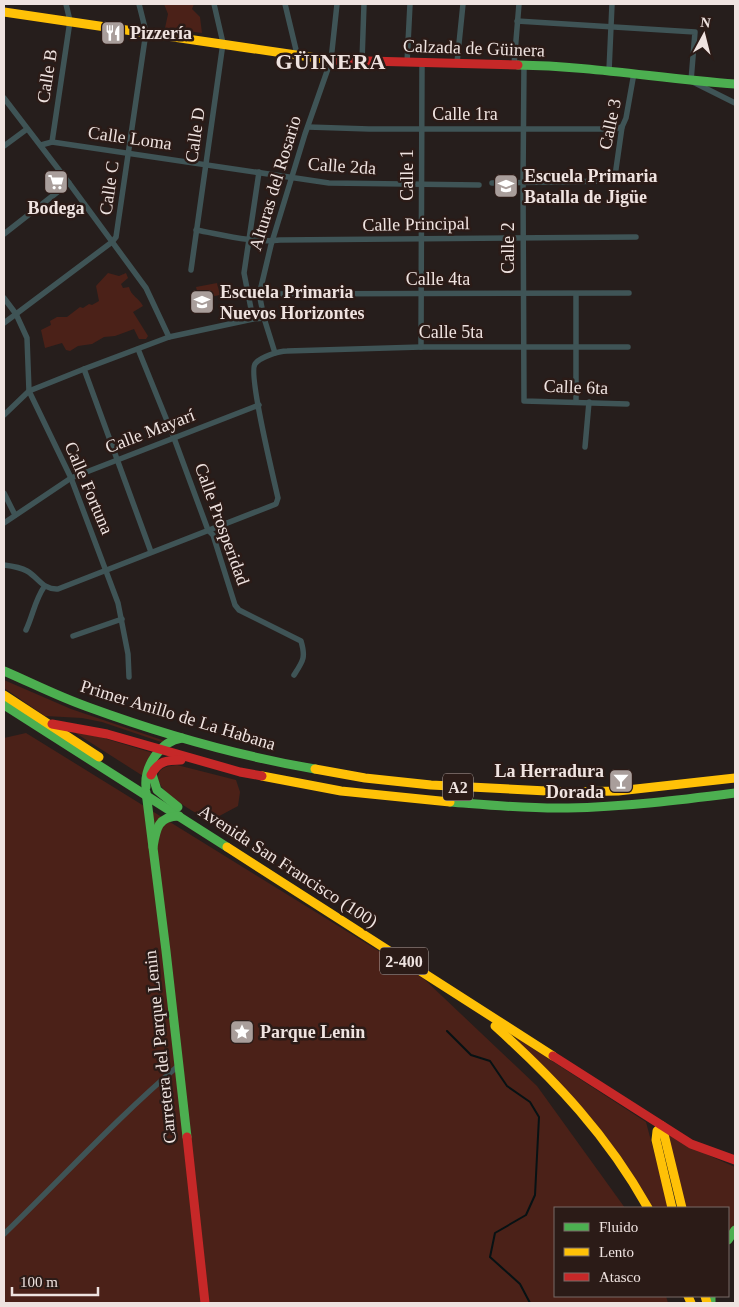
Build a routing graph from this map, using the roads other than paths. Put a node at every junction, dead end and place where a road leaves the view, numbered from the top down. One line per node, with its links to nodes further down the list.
1 (66, 4): 12 (street, Calle B)
2 (139, 4): 15 (street, Calle C)
3 (214, 4): 16 (street, Calle D)
4 (285, 4): 17 (street)
5 (337, 4): 18 (street, Alturas del Rosario)
6 (364, 4): 19 (street)
7 (410, 4): 20 (street)
8 (463, 4): 21 (street)
9 (519, 4): 13 (street)
10 (612, 4): 14 (street)
11 (4, 12): 12 (main road, Calzada de Güinera)
12 (70, 21): 15 (main road, Calzada de Güinera); 36 (street, Calle B)
13 (517, 21): 14 (street); 23 (street)
14 (612, 26): 25 (street); 27 (street)
15 (146, 32): 16 (main road, Calzada de Güinera); 39 (street, Calle C)
16 (223, 43): 17 (main road, Calzada de Güinera); 40 (street, Calle D)
17 (297, 54): 18 (main road, Calzada de Güinera)
18 (331, 60): 19 (main road, Calzada de Güinera); 31 (street, Alturas del Rosario)
19 (362, 61): 20 (main road, Calzada de Güinera)
20 (407, 63): 22 (main road, Calzada de Güinera)
21 (457, 63): 22 (main road, Calzada de Güinera); 23 (main road, Calzada de Güinera)
22 (422, 64): 34 (street, Calle 1)
23 (514, 65): 24 (main road, Calzada de Güinera)
24 (524, 65): 25 (main road, Calzada de Güinera); 35 (street, Calle 2)
25 (609, 71): 26 (main road, Calzada de Güinera)
26 (634, 73): 27 (main road, Calzada de Güinera); 32 (street, Calle 3)
27 (690, 81): 28 (main road, Calzada de Güinera); 30 (street)
28 (735, 84)
29 (4, 98): 33 (street)
30 (735, 103)
31 (308, 127): 34 (street, Calle 1ra); 42 (street, Alturas del Rosario)
32 (622, 127): 35 (street, Calle 1ra); 44 (street, Calle 3)
33 (27, 129): 37 (street); 38 (street)
34 (423, 129): 35 (street, Calle 1ra); 46 (street, Calle 1)
35 (523, 129): 44 (street, Calle 2)
36 (52, 142): 37 (street); 39 (street, Calle Loma)
37 (41, 145): 43 (street)
38 (4, 146)
39 (128, 154): 40 (street, Calle Loma); 55 (street, Calle C)
40 (205, 164): 41 (street, Calle Loma); 48 (street, Calle D)
41 (259, 172): 42 (street, Calle Loma); 52 (street)
42 (293, 176): 46 (street, Calle 2da); 54 (street, Alturas del Rosario)
43 (69, 182): 49 (street); 55 (street)
44 (523, 182): 45 (street); 51 (street, Calle 2)
45 (492, 183)
46 (422, 184): 47 (street, Calle 2da); 53 (street, Calle 1)
47 (479, 185)
48 (196, 230): 52 (street, Calle Principal); 56 (street, Calle D)
49 (4, 234)
50 (636, 237): 51 (street, Calle Principal)
51 (523, 238): 53 (street, Calle Principal); 61 (street, Calle 2)
52 (248, 240): 54 (street, Calle Principal); 57 (street)
53 (422, 240): 54 (street, Calle Principal); 60 (street, Calle 1)
54 (273, 241): 59 (street, Alturas del Rosario)
55 (112, 242): 64 (street, Calle C); 68 (street)
56 (191, 270)
57 (247, 292): 59 (street, Calle 4ta); 66 (street)
58 (629, 293): 62 (street, Calle 4ta)
59 (260, 294): 60 (street, Calle 4ta); 65 (street, Alturas del Rosario)
60 (422, 294): 61 (street, Calle 4ta); 69 (street, Calle 1)
61 (524, 294): 62 (street, Calle 4ta); 70 (street, Calle 2)
62 (576, 294): 71 (street)
63 (4, 298): 64 (street, Calle Fortuna)
64 (16, 314): 67 (street, Calle C); 76 (street, Calle Fortuna)
65 (264, 318): 66 (street); 74 (street, Alturas del Rosario)
66 (253, 319): 68 (street)
67 (4, 323)
68 (169, 337): 73 (street)
69 (421, 347): 70 (street, Calle 5ta); 74 (street, Calle 5ta)
70 (524, 348): 71 (street, Calle 5ta); 77 (street, Calle 2)
71 (577, 348): 72 (street, Calle 5ta); 78 (street)
72 (628, 348)
73 (138, 349): 75 (street); 83 (street, Calle Prosperidad)
74 (275, 353): 81 (street)
75 (84, 369): 76 (street); 85 (street)
76 (29, 391): 82 (street); 86 (street, Calle Fortuna)
77 (524, 401): 78 (street, Calle 6ta)
78 (576, 402): 79 (street, Calle 6ta)
79 (589, 402): 80 (street, Calle 6ta); 84 (street)
80 (627, 404)
81 (259, 405): 83 (street, Calle Mayarí); 90 (street)
82 (4, 415)
83 (174, 438): 85 (street, Calle Mayarí); 90 (street, Calle Prosperidad)
84 (585, 447)
85 (117, 459): 86 (street, Calle Mayarí); 91 (street)
86 (71, 478): 88 (street, Calle Mayarí); 93 (street, Calle Fortuna)
87 (4, 493): 88 (street)
88 (15, 515): 89 (street, Calle Mayarí)
89 (4, 523)
90 (208, 530): 91 (street); 99 (street, Calle Prosperidad)
91 (152, 552): 93 (street)
92 (4, 565): 94 (street)
93 (106, 570): 94 (street); 95 (street, Calle Fortuna)
94 (44, 586): 96 (street)
95 (122, 619): 97 (street); 100 (street, Calle Fortuna)
96 (26, 630)
97 (73, 636)
98 (4, 671): 105 (main road, Primer Anillo de La Habana / A2)
99 (294, 675)
100 (129, 677)
101 (4, 695): 104 (main road, 2-400)
102 (4, 706): 103 (main road, A2)
103 (18, 715): 104 (main road, A2); 110 (main road, Avenida San Francisco (100) / 2-400)
104 (46, 723): 106 (main road, A2); 110 (main road, Avenida San Francisco (100) / 2-400)
105 (184, 738): 106 (main road); 109 (main road, Primer Anillo de La Habana / A2)
106 (161, 750): 107 (main road, A2); 110 (main road)
107 (192, 760): 108 (main road); 111 (main road, Primer Anillo de La Habana / A2)
108 (152, 774): 110 (main road); 112 (main road)
109 (735, 778)
110 (146, 791): 112 (main road, Avenida San Francisco (100) / 2-400); 113 (main road, Carretera del Parque Lenin)
111 (735, 793)
112 (179, 812): 113 (main road); 114 (main road, Avenida San Francisco (100) / 2-400); 116 (main road, Avenida San Francisco (100) / 2-400)
113 (153, 846): 115 (main road, Carretera del Parque Lenin)
114 (467, 1002): 116 (main road, Avenida San Francisco (100) / 2-400); 118 (main road)
115 (178, 1066): 121 (street); 122 (main road, Carretera del Parque Lenin)
116 (666, 1125): 117 (main road, Avenida San Francisco (100) / 2-400); 119 (main road); 120 (main road)
117 (735, 1160)
118 (647, 1207)
119 (672, 1207)
120 (682, 1207)
121 (4, 1234)
122 (206, 1303)

